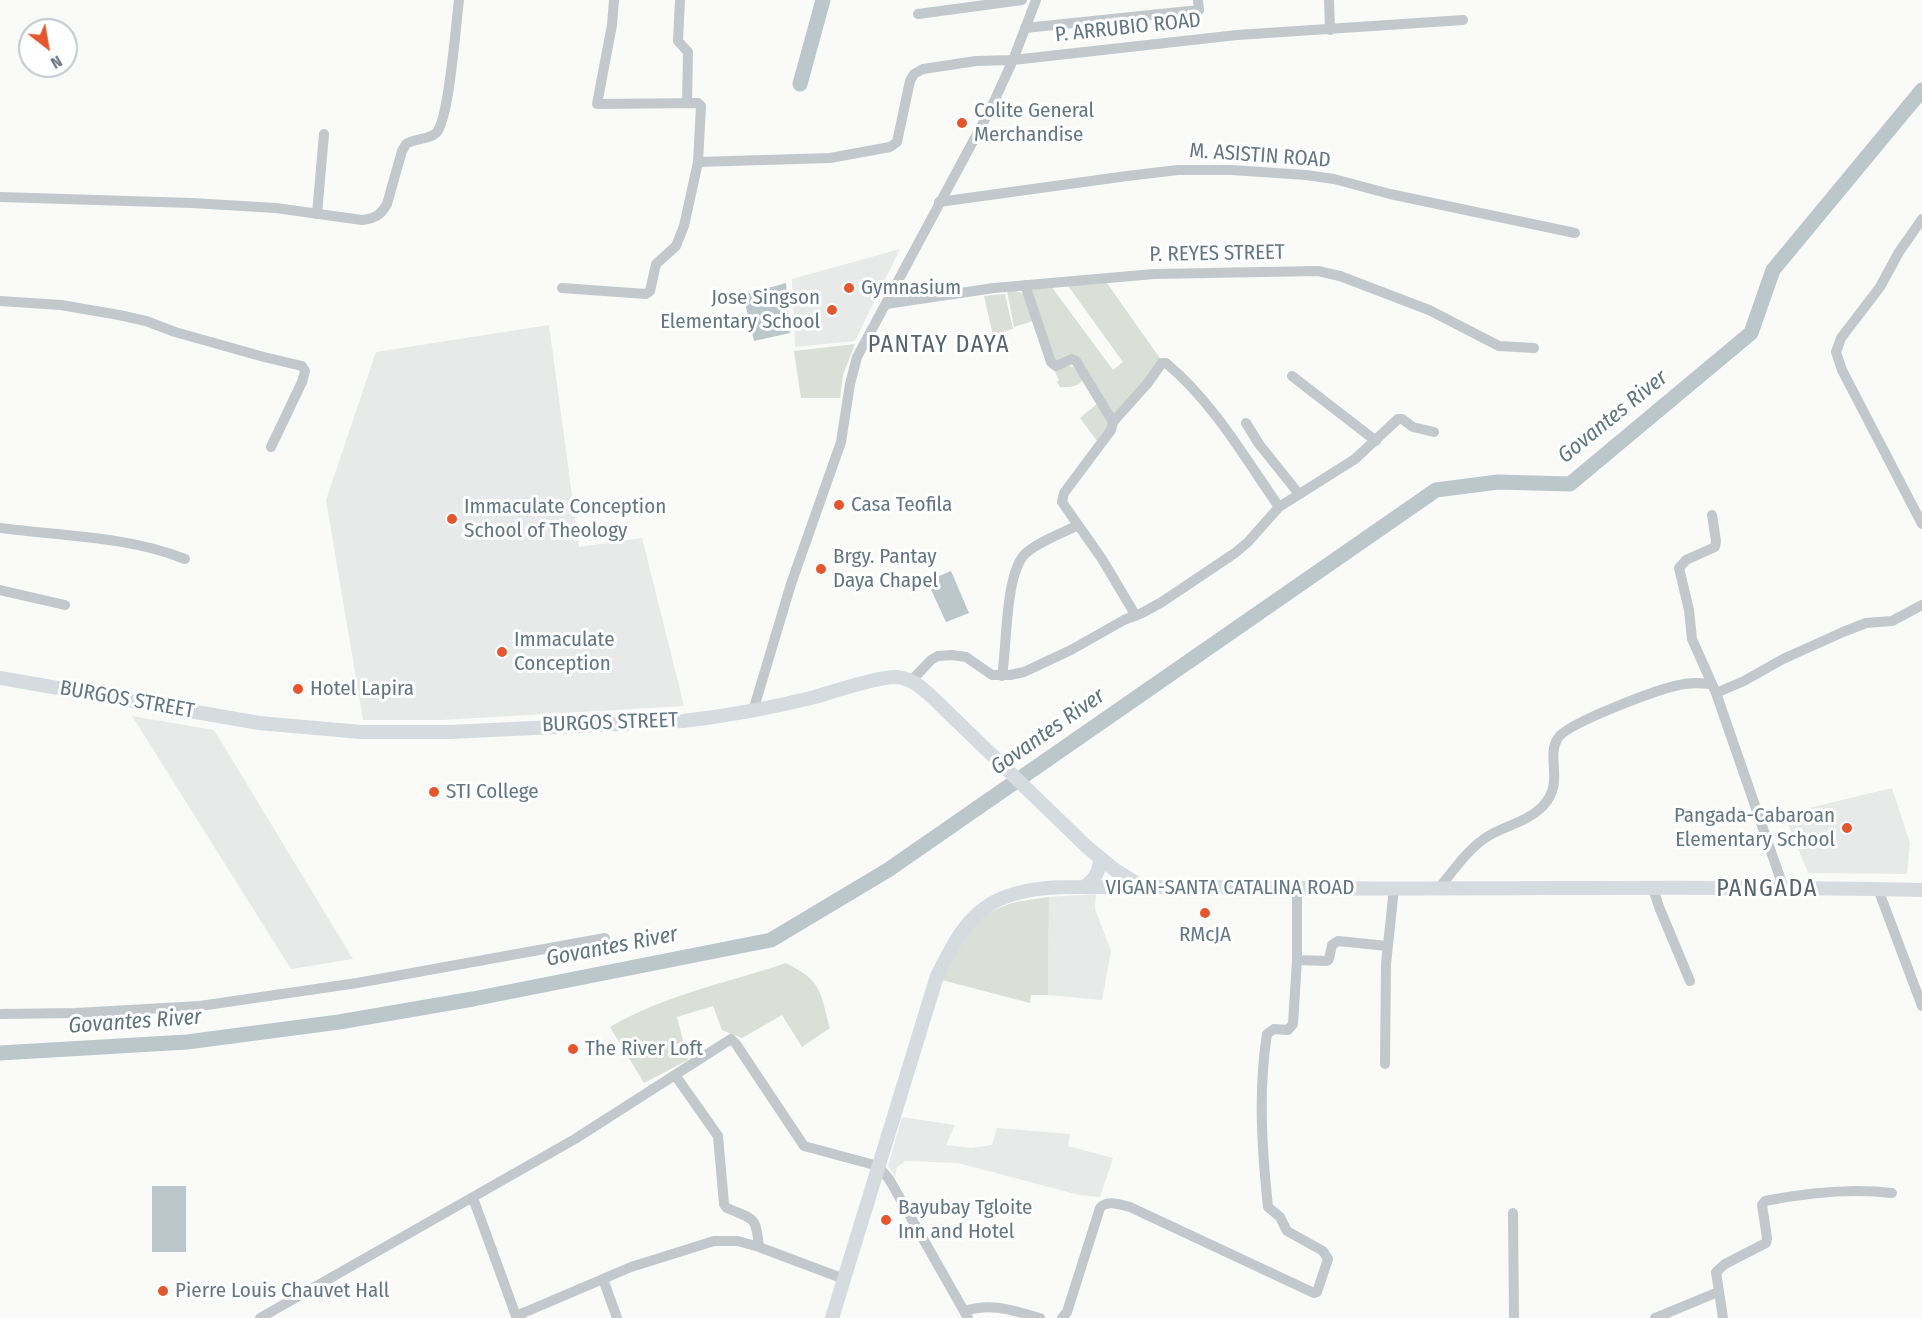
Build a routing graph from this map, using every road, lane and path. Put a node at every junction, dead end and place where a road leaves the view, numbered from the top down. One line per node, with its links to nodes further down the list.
1 (459, 0): 18 (street)
2 (614, 0): 13 (street)
3 (680, 0): 13 (street)
4 (1022, 0): 8 (street)
5 (1036, 0): 10 (street)
6 (1198, 0): 10 (street)
7 (1329, 0): 11 (street)
8 (918, 14)
9 (1463, 20): 11 (street, P. ARRUBIO ROAD)
10 (1025, 28): 12 (street)
11 (1330, 30): 12 (street, P. ARRUBIO ROAD)
12 (1013, 60): 15 (street, P. ARRUBIO ROAD); 17 (street)
13 (687, 103): 15 (street)
14 (324, 134): 18 (street)
15 (698, 162): 22 (street)
16 (0, 197): 18 (street)
17 (939, 202): 20 (street, M. ASISTIN ROAD); 24 (street)
18 (317, 214)
19 (1922, 219): 35 (street)
20 (1575, 232)
21 (1025, 285): 24 (street, P. REYES STREET); 25 (street, P. REYES STREET); 27 (street)
22 (562, 288)
23 (0, 301): 31 (street)
24 (886, 304): 47 (street)
25 (1534, 348)
26 (1292, 376): 30 (street)
27 (1113, 422): 33 (street); 36 (street)
28 (1246, 423): 32 (street)
29 (1434, 432): 30 (street)
30 (1376, 441): 32 (street)
31 (271, 447)
32 (1299, 494): 33 (street)
33 (1279, 507): 42 (street)
34 (1712, 515): 46 (street)
35 (1922, 524)
36 (1078, 525): 42 (street); 43 (street)
37 (0, 528): 38 (street)
38 (185, 559)
39 (0, 590): 41 (street)
40 (1922, 604): 46 (street)
41 (65, 606)
42 (1136, 616): 43 (street)
43 (1002, 676): 45 (street)
44 (0, 678): 47 (main road, BURGOS STREET)
45 (911, 681): 47 (main road, BURGOS STREET); 48 (main road)
46 (1713, 688): 53 (street); 55 (street)
47 (753, 711)
48 (1100, 858): 49 (main road); 50 (main road)
49 (1141, 886): 50 (main road, VIGAN-SANTA CATALINA ROAD); 51 (main road, VIGAN-SANTA CATALINA ROAD)
50 (1084, 887): 66 (main road, VIGAN-SANTA CATALINA ROAD)
51 (1297, 888): 52 (main road, VIGAN-SANTA CATALINA ROAD); 60 (street)
52 (1394, 888): 53 (main road, VIGAN-SANTA CATALINA ROAD); 59 (street)
53 (1439, 888): 54 (main road, VIGAN-SANTA CATALINA ROAD)
54 (1653, 888): 55 (main road, VIGAN-SANTA CATALINA ROAD); 61 (street)
55 (1784, 889): 56 (main road, VIGAN-SANTA CATALINA ROAD)
56 (1878, 889): 57 (main road, VIGAN-SANTA CATALINA ROAD); 62 (street)
57 (1922, 890)
58 (605, 938): 63 (street)
59 (1388, 946): 60 (street); 64 (street)
60 (1297, 960): 80 (street)
61 (1690, 981)
62 (1922, 1006)
63 (0, 1014)
64 (1385, 1064)
65 (675, 1075): 66 (street); 68 (street); 70 (street)
66 (878, 1166): 71 (main road, VIGAN-SANTA CATALINA ROAD); 74 (street)
67 (1892, 1193): 73 (street)
68 (473, 1198): 75 (street); 76 (street)
69 (1513, 1213): 81 (street)
70 (759, 1247): 71 (street); 72 (street)
71 (844, 1279): 78 (main road, VIGAN-SANTA CATALINA ROAD)
72 (603, 1280): 75 (street); 77 (street)
73 (1718, 1292): 82 (street); 83 (street)
74 (967, 1315): 79 (street)
75 (517, 1317)
76 (260, 1318)
77 (617, 1318)
78 (832, 1318)
79 (1040, 1318)
80 (1062, 1318)
81 (1514, 1318)
82 (1655, 1318)
83 (1723, 1318)

